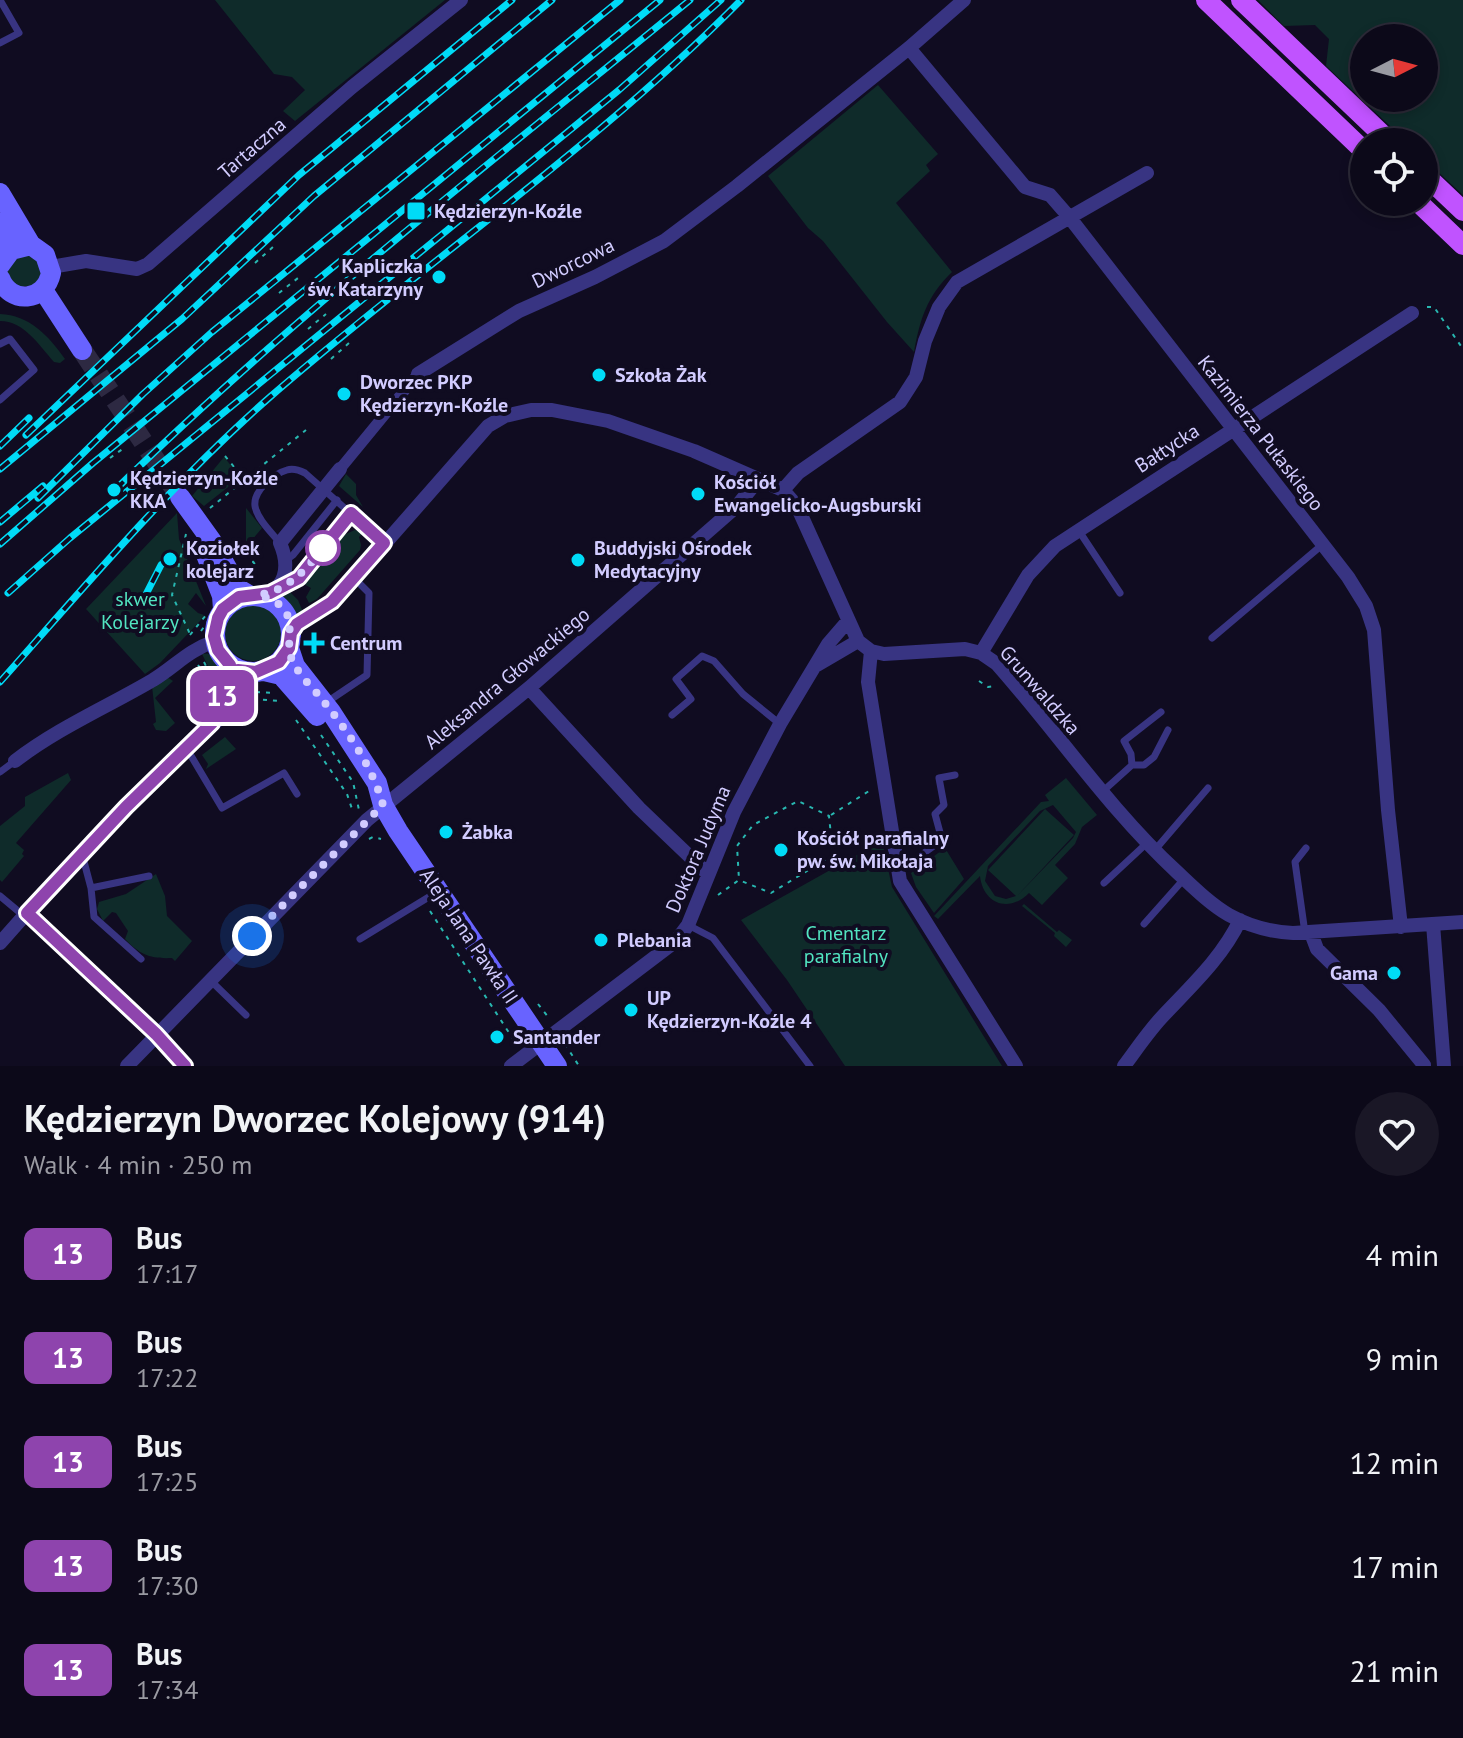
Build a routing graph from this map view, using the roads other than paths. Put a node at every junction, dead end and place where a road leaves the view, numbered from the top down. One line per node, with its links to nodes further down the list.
1 (0, 0): 6 (lane)
2 (461, 0): 19 (street, Tartaczna)
3 (964, 0): 7 (street, Dworcowa)
4 (1206, 0): 9 (main road)
5 (1241, 0): 8 (main road)
6 (0, 43)
7 (909, 48): 15 (street, Kazimierza Pułaskiego); 24 (street, Dworcowa)
8 (1375, 128)
9 (1350, 138)
10 (1147, 173): 15 (street)
11 (1438, 187): 13 (main road)
12 (0, 193): 18 (main road)
13 (1463, 211)
14 (1433, 216): 17 (main road)
15 (1070, 218): 26 (street, Kazimierza Pułaskiego); 30 (street)
16 (0, 223): 18 (main road)
17 (1463, 245)
18 (7, 267): 19 (main road); 20 (main road)
19 (51, 267): 20 (main road)
20 (43, 290): 23 (main road)
21 (1412, 313): 26 (street, Bałtycka)
22 (0, 344): 25 (lane)
23 (82, 350)
24 (418, 374): 27 (street, Dworcowa)
25 (0, 400)
26 (1232, 429): 33 (street, Bałtycka); 36 (street, Kazimierza Pułaskiego)
27 (340, 469): 29 (street, Dworcowa)
28 (758, 480): 30 (street); 35 (street); 53 (street, Aleksandra Głowackiego)
29 (324, 488): 31 (lane); 34 (street, Dworcowa); 34 (lane)
30 (783, 490): 43 (street)
31 (337, 500): 32 (lane); 37 (lane)
32 (351, 513): 35 (lane); 39 (lane)
33 (1078, 529): 40 (lane); 49 (street, Bałtycka)
34 (280, 543): 37 (street)
35 (384, 543): 38 (street)
36 (1322, 545): 44 (lane); 86 (street, Kazimierza Pułaskiego)
37 (285, 561): 39 (street)
38 (354, 578): 45 (street); 54 (lane)
39 (280, 586): 41 (street)
40 (1120, 593)
41 (254, 595): 42 (main road); 42 (main road); 45 (main road)
42 (214, 611): 47 (main road)
43 (847, 622): 46 (street); 51 (street, Doktora Judyma)
44 (1212, 638)
45 (290, 641): 52 (main road); 54 (main road, Aleja Jana Pawła II)
46 (858, 641): 48 (street); 51 (street, Doktora Judyma)
47 (207, 648): 50 (main road); 61 (street)
48 (871, 651): 49 (street, Grunwaldzka); 72 (street)
49 (981, 653): 66 (street, Grunwaldzka)
50 (230, 665): 52 (main road); 57 (street)
51 (814, 667): 58 (street, Doktora Judyma)
52 (260, 671): 57 (street); 68 (main road, Aleja Jana Pawła II)
53 (529, 688): 68 (street, Aleksandra Głowackiego); 73 (street)
54 (325, 703): 68 (main road, Aleja Jana Pawła II)
55 (1161, 712): 62 (lane)
56 (672, 715): 58 (lane)
57 (212, 723): 60 (street)
58 (780, 724): 73 (street, Doktora Judyma)
59 (1168, 730): 62 (lane)
60 (187, 749): 67 (lane); 71 (street)
61 (15, 761): 63 (lane)
62 (1132, 765): 66 (lane)
63 (0, 772)
64 (955, 775): 72 (lane)
65 (1208, 788): 69 (lane)
66 (1102, 792): 69 (street, Grunwaldzka)
67 (297, 794)
68 (383, 805): 79 (main road, Aleja Jana Pawła II); 91 (street, Aleksandra Głowackiego)
69 (1150, 847): 75 (street, Grunwaldzka); 76 (lane)
70 (1306, 848): 87 (lane)
71 (82, 854): 77 (lane); 80 (street)
72 (897, 868): 101 (street)
73 (708, 874): 85 (street, Doktora Judyma)
74 (149, 876): 77 (lane)
75 (1184, 879): 81 (street, Grunwaldzka); 83 (lane)
76 (1104, 883)
77 (91, 888): 90 (lane)
78 (0, 896): 80 (lane)
79 (431, 896): 88 (lane); 94 (main road, Aleja Jana Pawła II)
80 (24, 916): 89 (street)
81 (1240, 920): 87 (street, Grunwaldzka); 102 (street)
82 (1463, 922): 84 (street, Grunwaldzka)
83 (1144, 924)
84 (1433, 924): 86 (street, Grunwaldzka); 103 (street)
85 (688, 925): 94 (street, Doktora Judyma); 100 (lane)
86 (1401, 927): 87 (street, Grunwaldzka)
87 (1308, 933): 95 (street)
88 (360, 939)
89 (0, 943)
90 (141, 959)
91 (209, 979): 92 (lane); 93 (street, Aleksandra Głowackiego)
92 (246, 1015)
93 (156, 1034): 96 (street, Aleksandra Głowackiego); 97 (street)
94 (541, 1042): 98 (street, Doktora Judyma); 99 (main road, Aleja Jana Pawła II)
95 (1424, 1065)
96 (127, 1066)
97 (185, 1066)
98 (511, 1066)
99 (557, 1066)
100 (810, 1066)
101 (1016, 1066)
102 (1124, 1066)
103 (1444, 1066)

